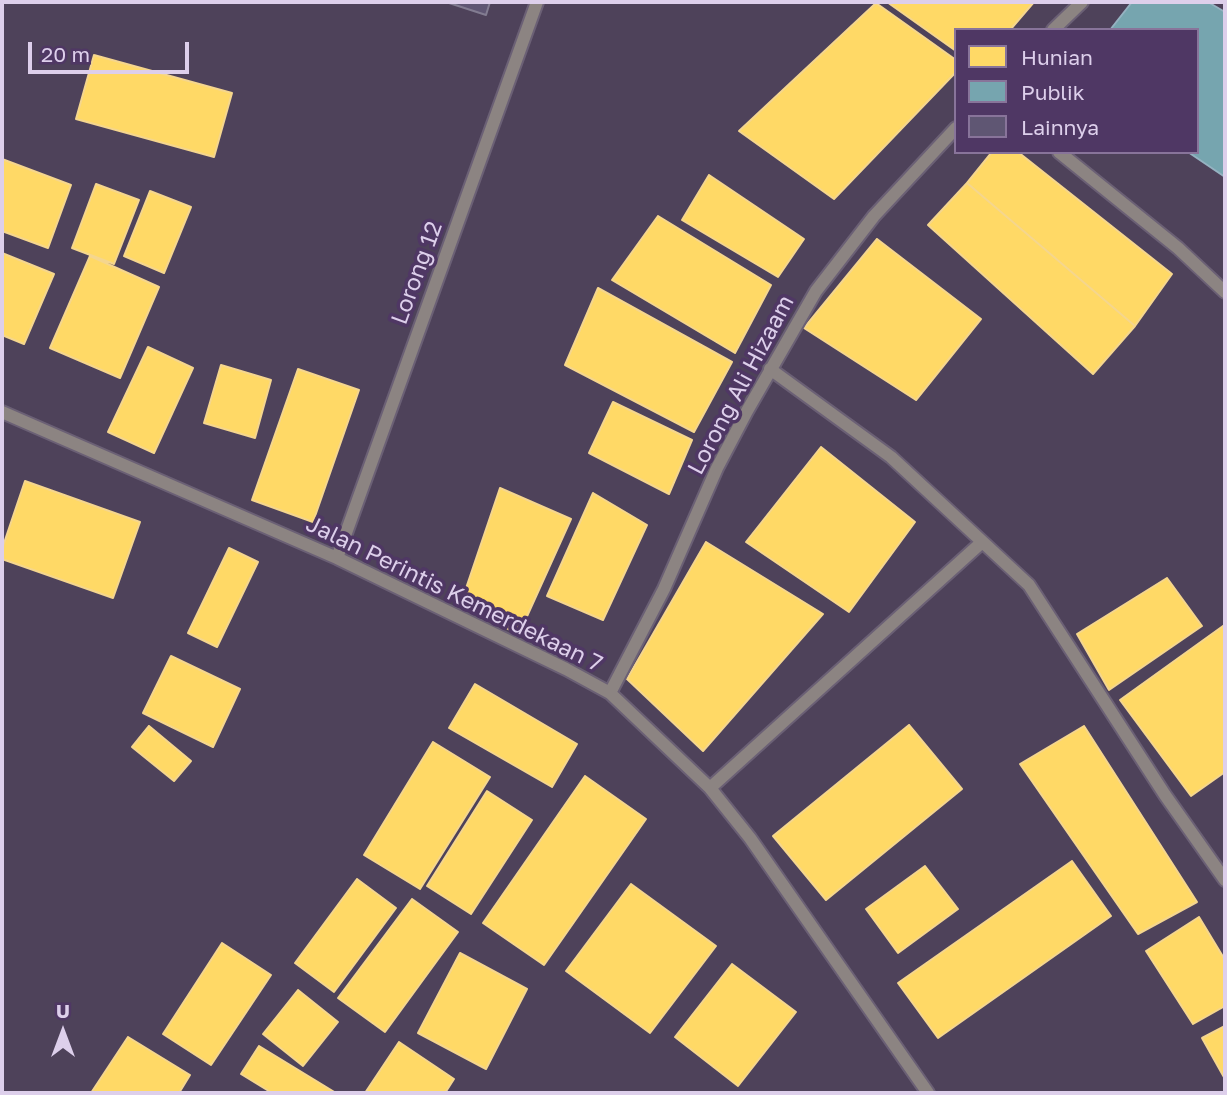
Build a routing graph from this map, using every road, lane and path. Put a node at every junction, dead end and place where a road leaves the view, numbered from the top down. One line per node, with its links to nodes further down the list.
1 (537, 2): 10 (street, Lorong 12)
2 (1082, 2): 3 (street)
3 (1055, 28)
4 (954, 130): 7 (street, Lorong Ali Hizaam)
5 (1062, 154): 6 (street)
6 (1225, 292)
7 (770, 369): 9 (street); 11 (street, Lorong Ali Hizaam)
8 (2, 412): 10 (street, Jalan Perintis Kemerdekaan 7)
9 (981, 543): 12 (street); 13 (street)
10 (337, 558): 11 (street, Jalan Perintis Kemerdekaan 7)
11 (610, 693): 12 (street, Jalan Perintis Kemerdekaan 7)
12 (710, 788): 14 (street, Jalan Perintis Kemerdekaan 7)
13 (1225, 880)
14 (928, 1093)

